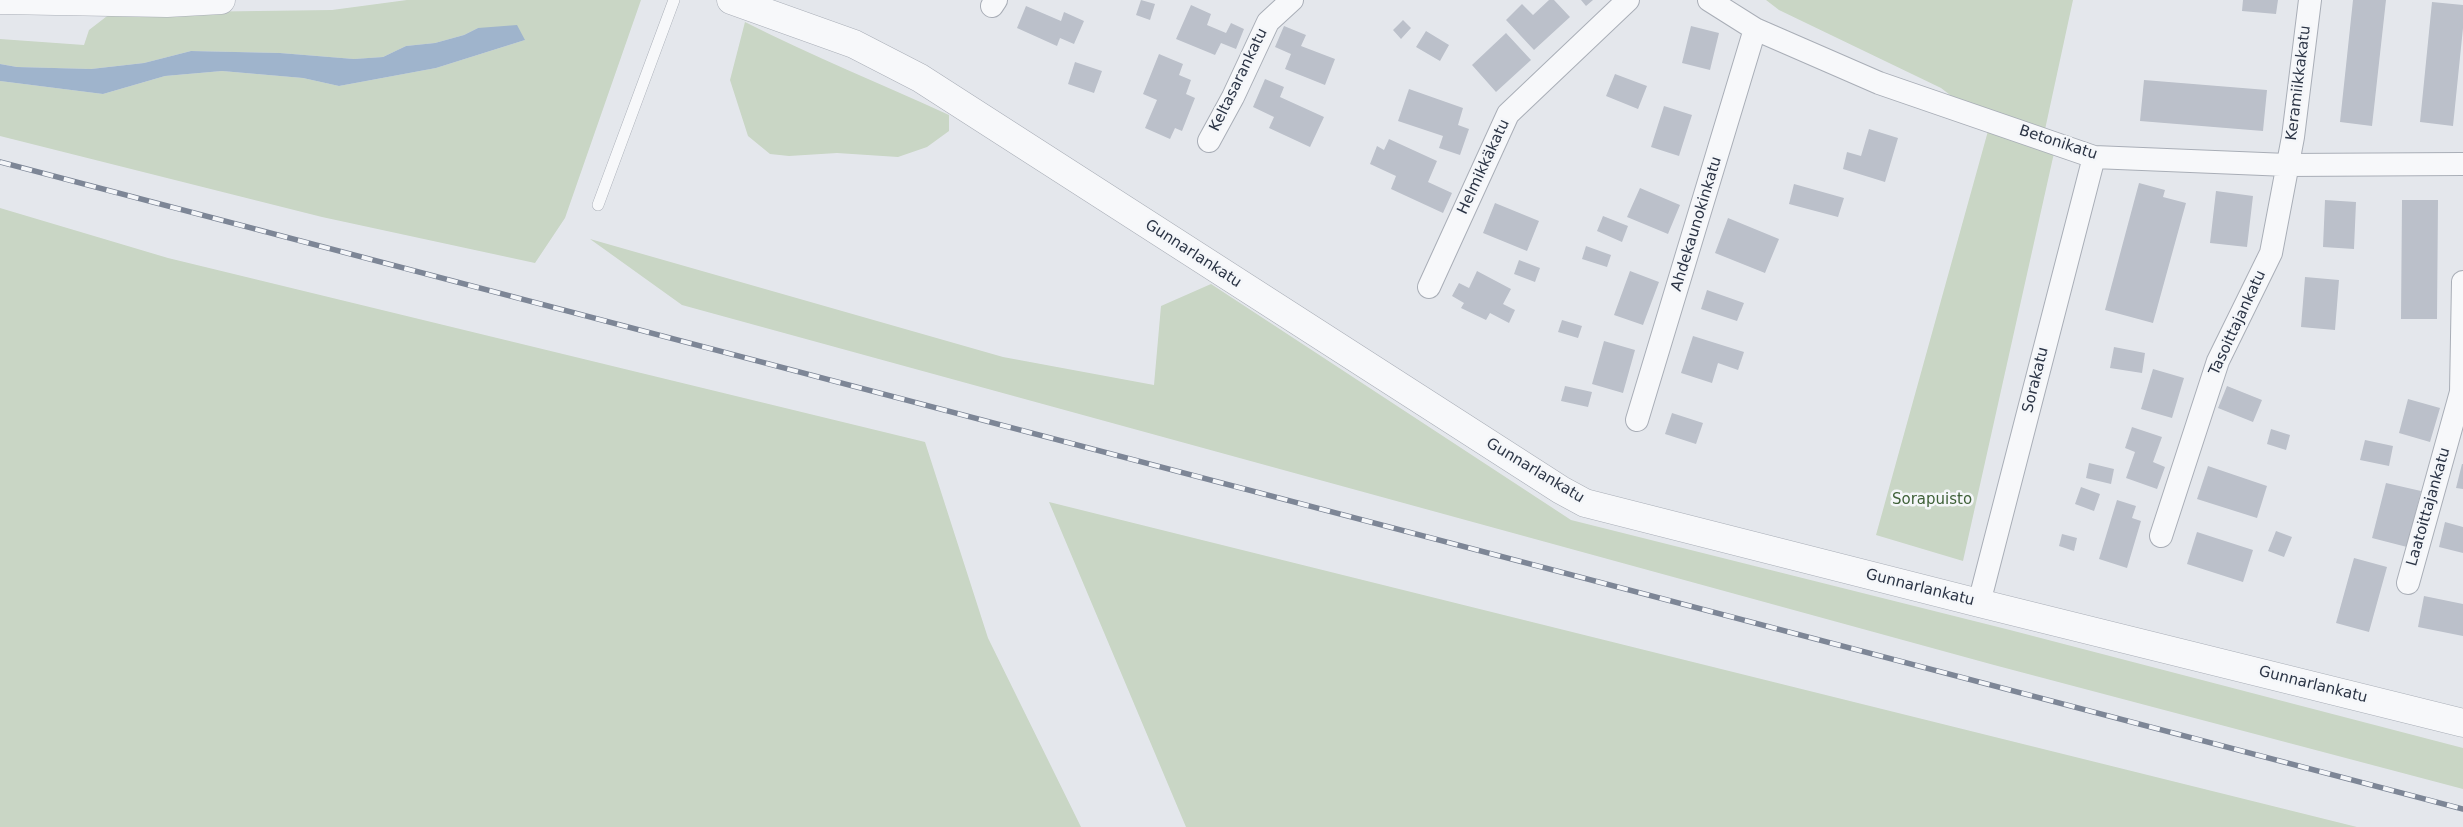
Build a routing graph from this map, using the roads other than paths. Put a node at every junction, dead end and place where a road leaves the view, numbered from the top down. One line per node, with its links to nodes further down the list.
1 (0, 0): 2 (street)
2 (221, 0)
3 (674, 0): 14 (lane)
4 (731, 0): 20 (street, Gunnarlankatu)
5 (1292, 0): 10 (street, Keltasarankatu)
6 (1628, 0): 16 (street, Helmikkäkatu)
7 (1709, 0): 9 (street, Betonikatu)
8 (2310, 0): 13 (street, Keramiikkakatu)
9 (1756, 29): 11 (street, Betonikatu); 17 (street, Ahdekaunokinkatu)
10 (1209, 141)
11 (2094, 157): 13 (street, Betonikatu); 20 (street, Sorakatu)
12 (2463, 164): 13 (street, Betonikatu)
13 (2288, 165): 18 (street, Tasoittajankatu)
14 (598, 205)
15 (2463, 282): 19 (street, Laatoittajankatu)
16 (1429, 287)
17 (1637, 420)
18 (2161, 536)
19 (2408, 583)
20 (1979, 603): 21 (street, Gunnarlankatu)
21 (2463, 722)

